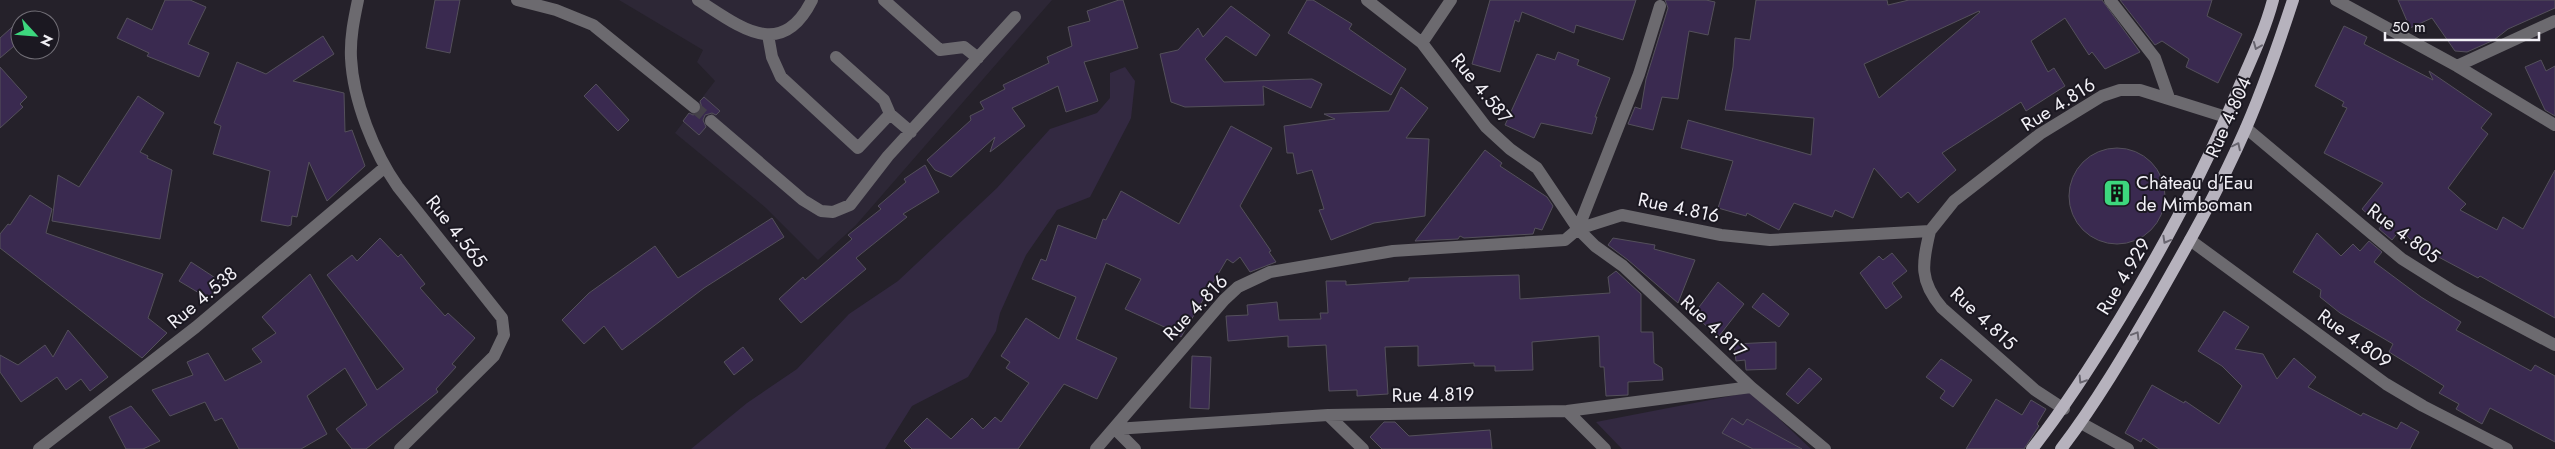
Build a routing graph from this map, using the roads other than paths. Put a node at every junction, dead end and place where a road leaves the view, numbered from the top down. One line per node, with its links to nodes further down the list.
1 (358, 0): 28 (street, Rue 4.565)
2 (517, 0): 21 (street)
3 (698, 0): 15 (street)
4 (812, 0): 15 (street)
5 (884, 0): 18 (street)
6 (1367, 0): 16 (street, Rue 4.587)
7 (1451, 0): 16 (street)
8 (2110, 0): 20 (street)
9 (2274, 0): 23 (main road, Rue 4.929, one-way to 23)
10 (2293, 0): 26 (main road, Rue 4.804)
11 (2336, 0): 19 (street)
12 (1660, 6): 29 (street)
13 (1015, 17): 18 (street)
14 (2555, 22): 19 (street)
15 (768, 35): 22 (street)
16 (1422, 44): 29 (street, Rue 4.587)
17 (836, 57): 22 (street)
18 (978, 58): 27 (street)
19 (2457, 66): 25 (street)
20 (2169, 98): 23 (street, Rue 4.816); 30 (street, Rue 4.816)
21 (694, 107)
22 (890, 114): 27 (street)
23 (2226, 118): 34 (main road, Rue 4.929, one-way to 34)
24 (711, 120): 27 (street)
25 (2555, 125)
26 (2246, 128): 31 (main road, Rue 4.804, one-way to 26); 32 (street, Rue 4.805)
27 (911, 132)
28 (384, 168): 39 (street, Rue 4.538); 40 (street, Rue 4.565)
29 (1578, 229): 30 (street, Rue 4.816); 33 (street, Rue 4.817); 38 (street, Rue 4.816)
30 (1930, 231): 34 (street, Rue 4.815)
31 (2190, 240): 37 (main road, Rue 4.804, one-way to 31); 49 (street, Rue 4.809)
32 (2555, 345)
33 (1751, 386): 35 (street, Rue 4.819); 45 (street, Rue 4.817)
34 (2064, 409): 46 (main road, Rue 4.929)
35 (1567, 411): 36 (street, Rue 4.819); 44 (street)
36 (1328, 415): 38 (street, Rue 4.819); 43 (street)
37 (2081, 423): 47 (main road, Rue 4.804); 48 (street)
38 (1115, 429): 41 (street, Rue 4.816); 42 (street)
39 (39, 449)
40 (400, 449)
41 (1096, 449)
42 (1135, 449)
43 (1363, 449)
44 (1605, 449)
45 (1824, 449)
46 (2032, 449)
47 (2061, 449)
48 (2128, 449)
49 (2508, 449)

